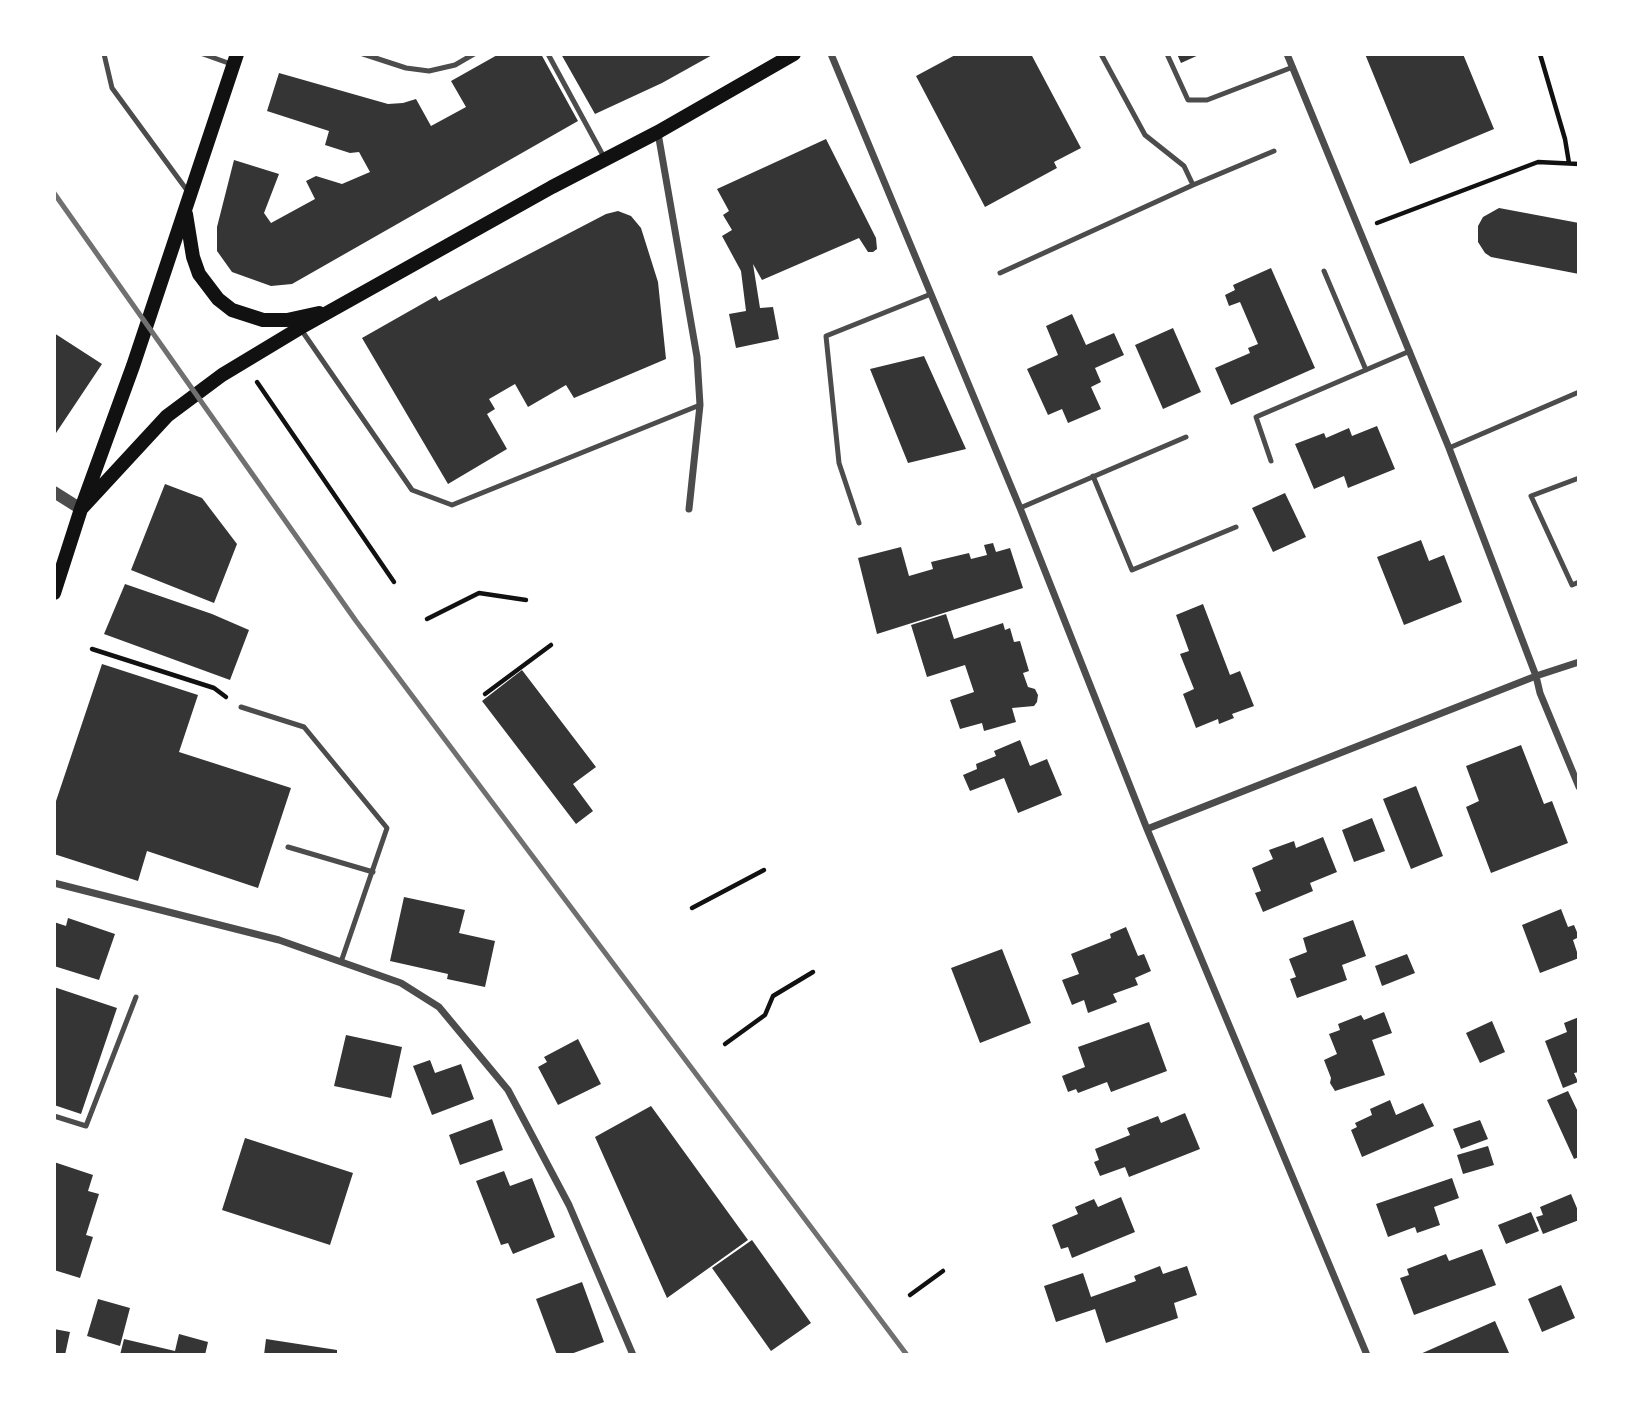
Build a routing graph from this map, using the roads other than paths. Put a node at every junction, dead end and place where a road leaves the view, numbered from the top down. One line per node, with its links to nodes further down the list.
1 (104, 54): 17 (lane)
2 (203, 54): 11 (lane)
3 (363, 54): 4 (lane)
4 (474, 54)
5 (548, 54): 15 (lane)
6 (794, 54): 13 (main road)
7 (831, 54): 20 (street)
8 (1101, 54): 16 (lane)
9 (1167, 54): 12 (lane)
10 (1287, 54): 12 (street)
11 (235, 59): 17 (main road)
12 (1293, 68): 23 (street)
13 (657, 132): 15 (main road); 26 (street)
14 (1275, 151): 16 (lane)
15 (606, 159): 21 (main road)
16 (1192, 185): 19 (lane)
17 (188, 202): 21 (main road); 34 (main road)
18 (1324, 271): 24 (lane)
19 (1000, 273)
20 (931, 294): 33 (street); 36 (lane)
21 (331, 311): 22 (main road)
22 (300, 328): 26 (lane); 34 (main road)
23 (1410, 351): 24 (lane); 28 (street)
24 (1366, 370): 29 (lane)
25 (1579, 392): 28 (lane)
26 (700, 405): 35 (street)
27 (1186, 437): 30 (lane)
28 (1449, 448): 41 (street)
29 (1271, 461)
30 (1093, 476): 33 (lane); 37 (lane)
31 (1579, 478): 38 (lane)
32 (54, 492): 34 (street)
33 (1020, 508): 44 (street)
34 (81, 509): 39 (main road)
35 (690, 509)
36 (859, 523)
37 (1236, 527)
38 (1579, 582)
39 (54, 593)
40 (1579, 663): 41 (street)
41 (1536, 676): 43 (street); 44 (street)
42 (241, 707): 46 (lane)
43 (1579, 787)
44 (1147, 829): 52 (street)
45 (288, 847): 46 (lane)
46 (373, 872): 48 (lane)
47 (54, 883): 48 (street)
48 (341, 962): 51 (street)
49 (136, 997): 50 (lane)
50 (54, 1116)
51 (633, 1355)
52 (1367, 1355)

